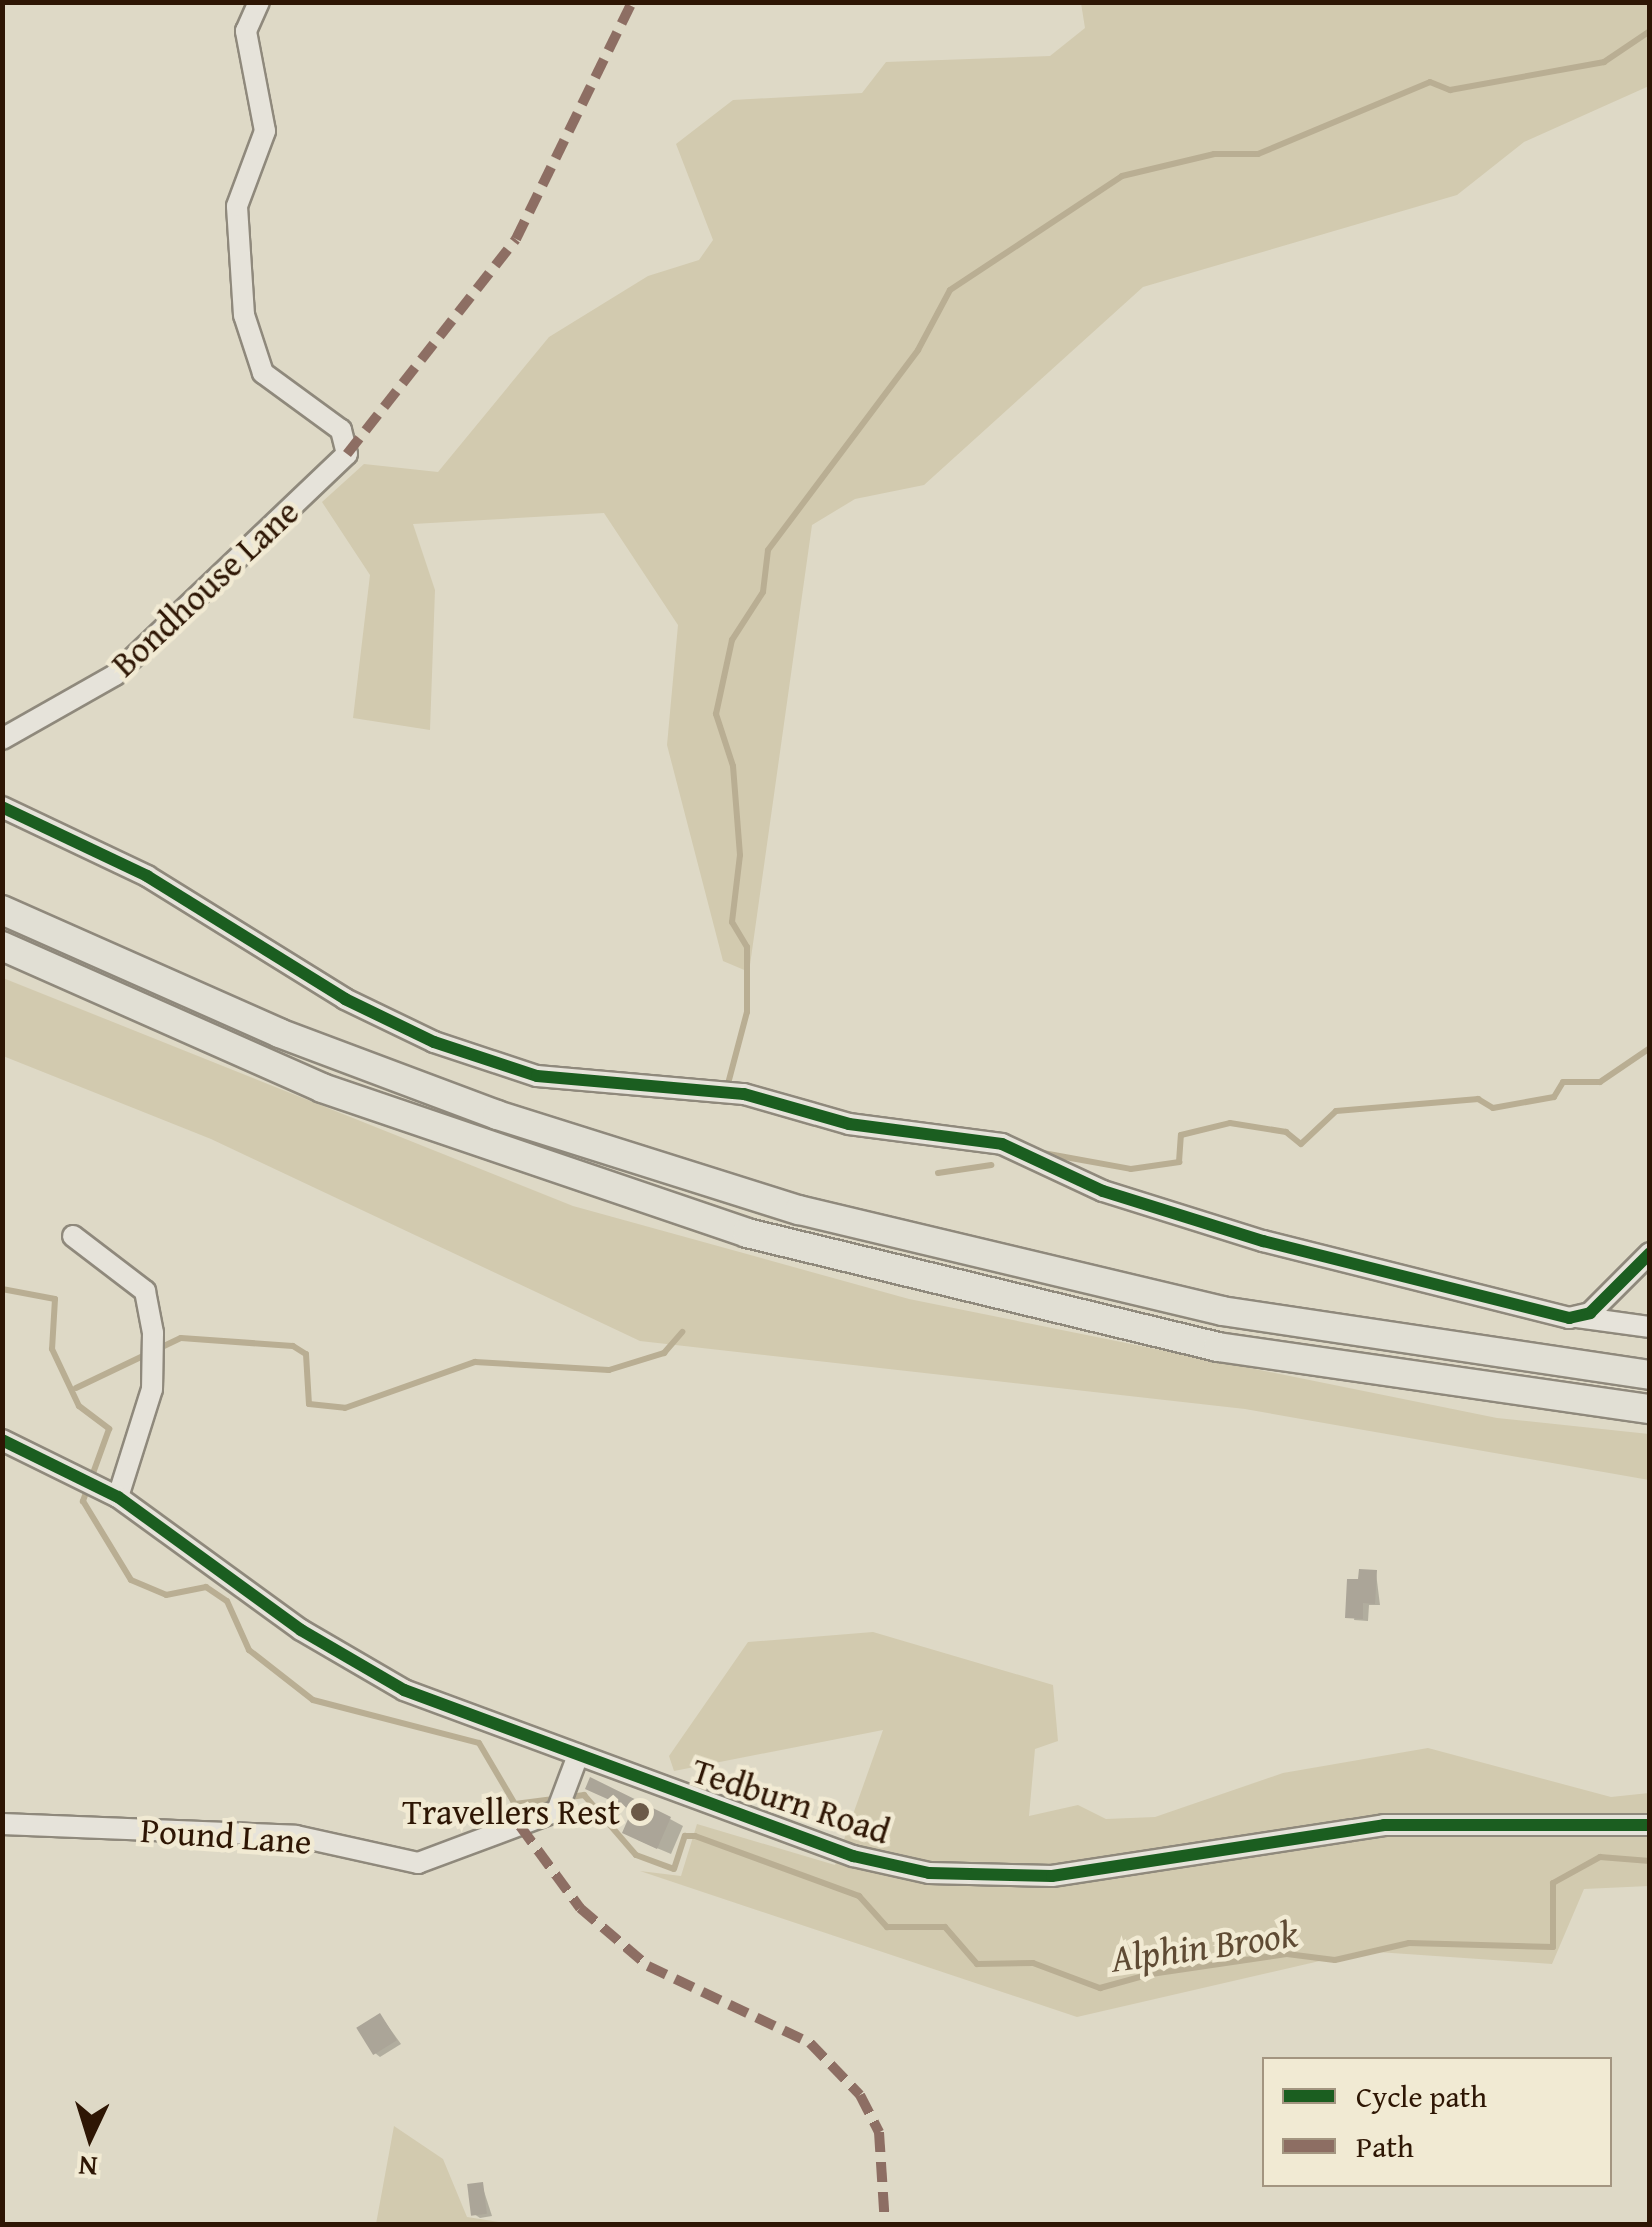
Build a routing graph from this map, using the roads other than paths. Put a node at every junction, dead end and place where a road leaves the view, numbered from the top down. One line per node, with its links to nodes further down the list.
1 (260, 2): 2 (street, Bondhouse Lane)
2 (2, 739)
3 (2, 808): 8 (street)
4 (2, 910): 10 (highway)
5 (2, 946): 11 (highway)
6 (74, 1236): 13 (street)
7 (1650, 1253): 8 (street)
8 (1575, 1316): 9 (street)
9 (1650, 1327)
10 (1650, 1375)
11 (1650, 1409)
12 (2, 1440): 13 (street, Tedburn Road)
13 (118, 1497): 14 (street, Tedburn Road)
14 (578, 1755): 15 (street, Pound Lane); 16 (street, Tedburn Road)
15 (2, 1824)
16 (1650, 1825)

